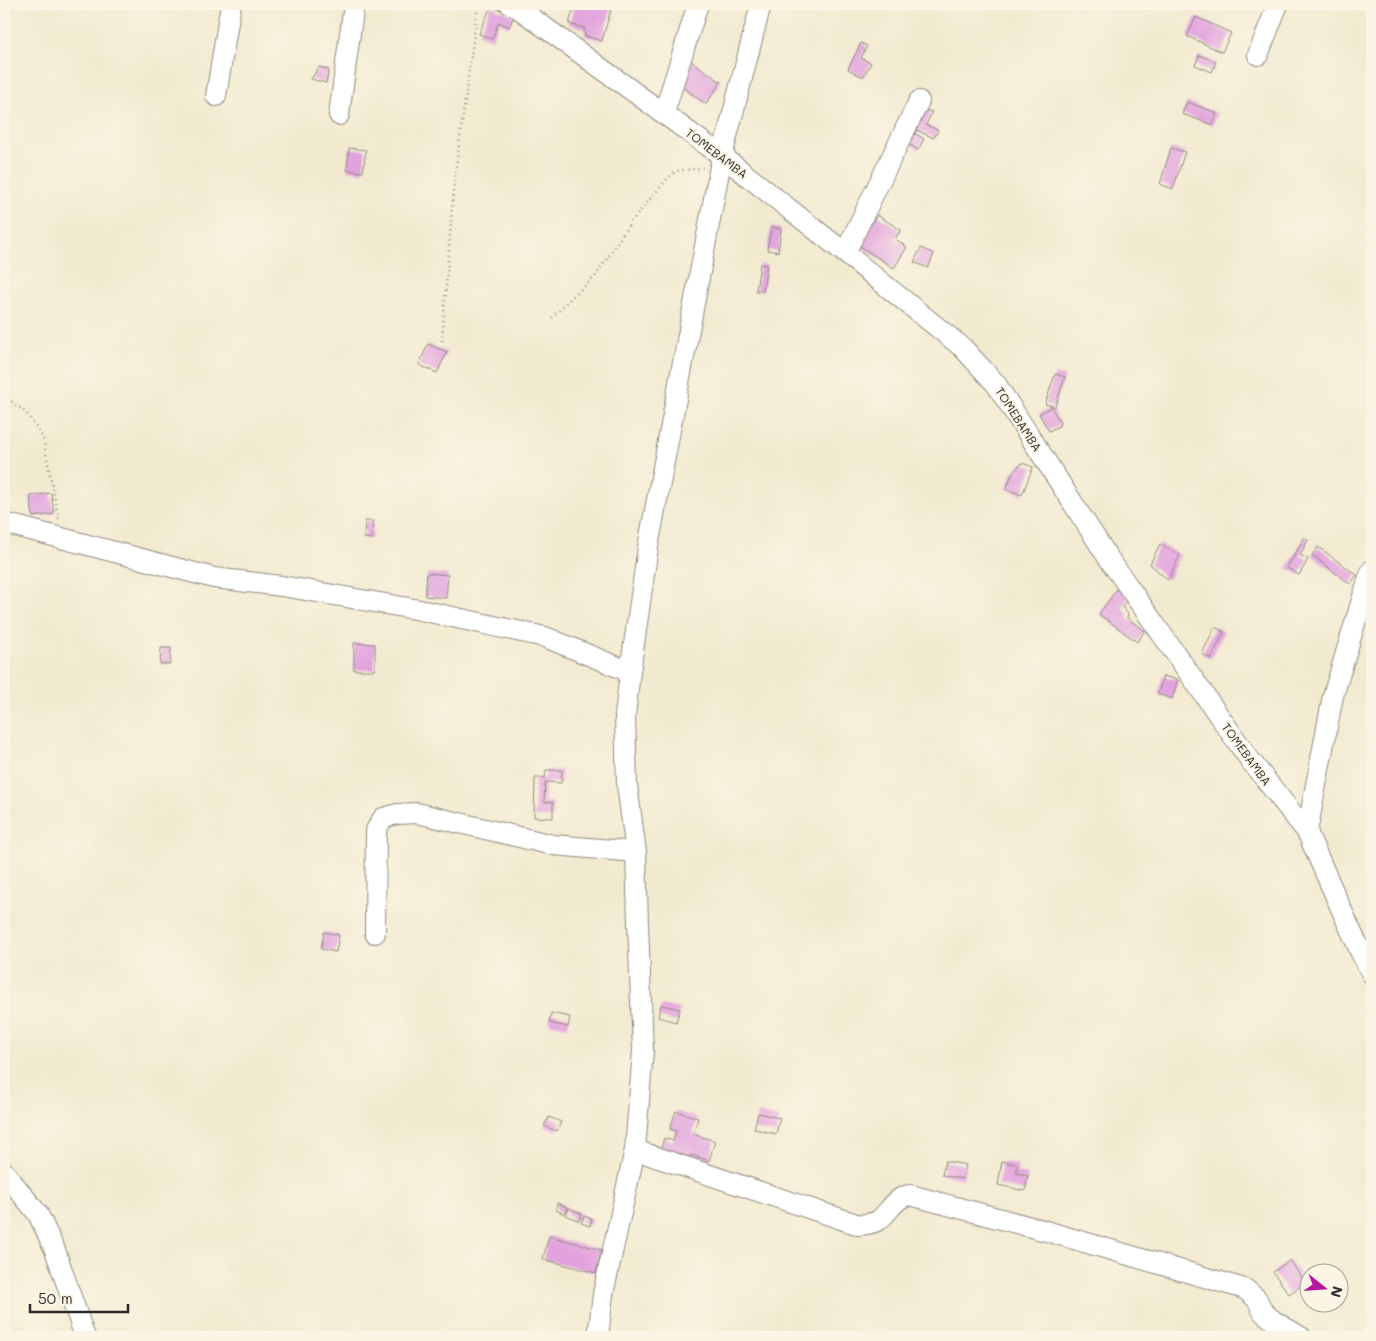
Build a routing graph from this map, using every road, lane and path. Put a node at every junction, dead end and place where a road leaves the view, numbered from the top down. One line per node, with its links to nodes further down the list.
1 (231, 4): 9 (street)
2 (354, 4): 12 (street)
3 (478, 4): 16 (path)
4 (698, 4): 11 (street)
5 (761, 4): 13 (street)
6 (1278, 4): 8 (street)
7 (516, 5): 11 (street, TOMEBAMBA)
8 (1258, 55)
9 (216, 96)
10 (919, 101): 14 (street)
11 (664, 113): 13 (street, TOMEBAMBA)
12 (339, 115)
13 (721, 164): 14 (street, TOMEBAMBA); 15 (path); 21 (street)
14 (845, 253): 22 (street, TOMEBAMBA)
15 (552, 318)
16 (442, 341)
17 (4, 395): 19 (path)
18 (4, 523): 19 (street)
19 (62, 538): 21 (street)
20 (1372, 570): 22 (street)
21 (630, 672): 23 (street)
22 (1307, 832): 25 (street, TOMEBAMBA)
23 (636, 852): 24 (street); 26 (street)
24 (374, 933)
25 (1372, 974)
26 (635, 1150): 29 (street); 30 (street)
27 (4, 1172): 28 (street)
28 (85, 1337)
29 (598, 1337)
30 (1301, 1337)

